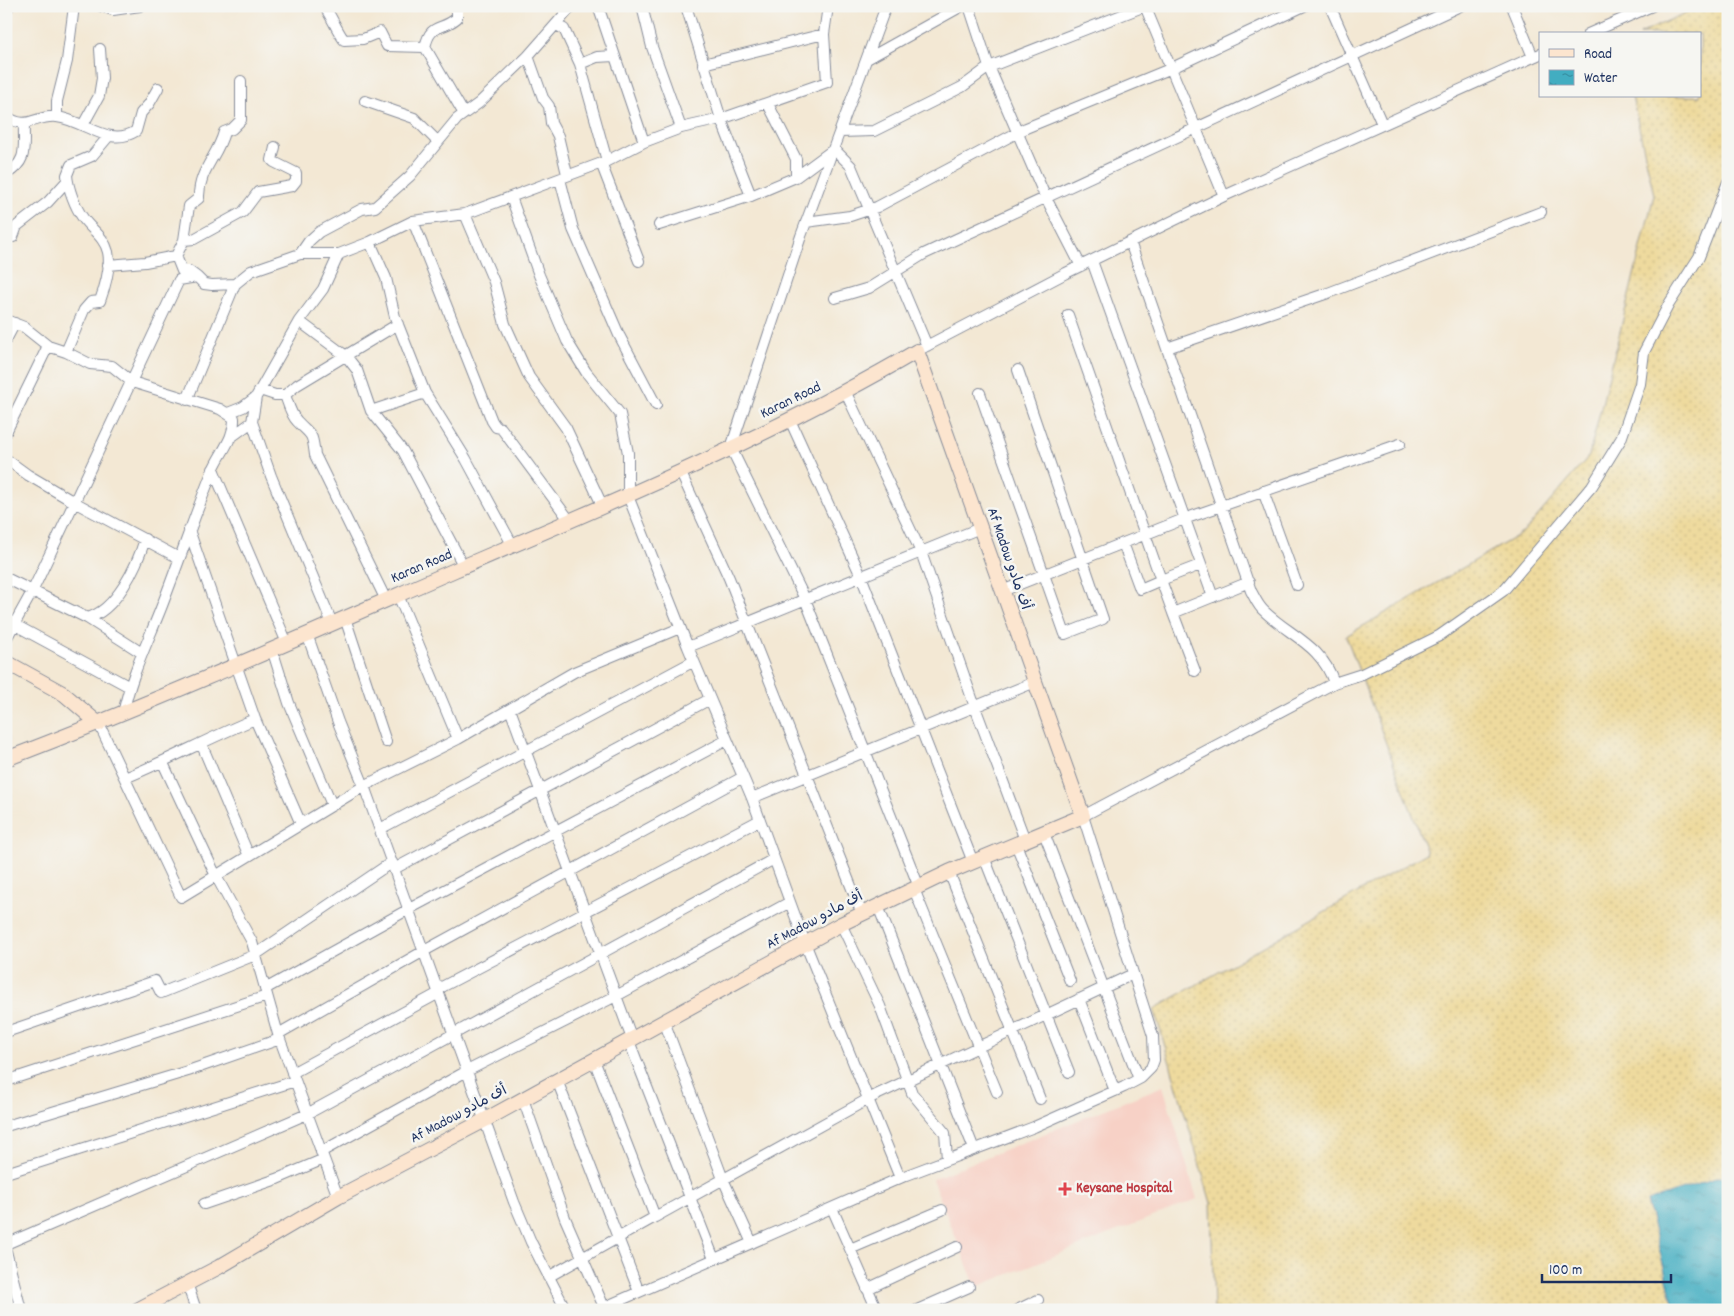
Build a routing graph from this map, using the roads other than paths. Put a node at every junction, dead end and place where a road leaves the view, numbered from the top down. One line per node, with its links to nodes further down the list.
1 (9, 6): 21 (street)
2 (74, 6): 43 (street)
3 (101, 6): 4 (street)
4 (140, 6)
5 (324, 6): 26 (street)
6 (457, 6): 26 (street)
7 (598, 6): 29 (street)
8 (642, 6): 49 (street)
9 (686, 6): 34 (street)
10 (828, 6): 25 (street)
11 (876, 6): 22 (street)
12 (962, 6): 32 (street)
13 (969, 6): 35 (street)
14 (1145, 6): 35 (street); 36 (street)
15 (1304, 6): 36 (street)
16 (1330, 6): 31 (street)
17 (1460, 6): 31 (street)
18 (1512, 6): 30 (street)
19 (1652, 6): 24 (street)
20 (568, 9): 23 (street)
21 (6, 10)
22 (884, 11): 32 (street)
23 (556, 25): 28 (street); 33 (street)
24 (1593, 32)
25 (824, 34): 34 (street); 40 (street)
26 (425, 47): 41 (street)
27 (100, 49): 47 (street)
28 (528, 56): 41 (street); 59 (street)
29 (614, 56): 33 (street); 54 (street)
30 (1537, 56): 46 (street)
31 (1352, 57): 46 (street); 48 (street)
32 (867, 59): 50 (street)
33 (580, 64): 57 (street)
34 (703, 64): 44 (street)
35 (989, 68): 50 (street); 51 (street)
36 (1172, 68): 48 (street); 51 (street)
37 (241, 81): 74 (street)
38 (158, 88): 52 (street)
39 (365, 102): 53 (street)
40 (768, 104): 44 (street); 60 (street)
41 (464, 114): 53 (street)
42 (6, 116): 45 (street)
43 (57, 117): 45 (street); 47 (street)
44 (721, 119): 49 (street); 63 (street)
45 (24, 124): 58 (street)
46 (1382, 124): 65 (street)
47 (83, 125): 52 (street)
48 (1196, 127): 64 (street); 65 (street)
49 (681, 128): 54 (street)
50 (840, 132): 56 (street)
51 (1016, 133): 64 (street); 67 (street)
52 (108, 137): 61 (street)
53 (438, 142): 77 (street)
54 (644, 142): 57 (street)
55 (275, 147): 74 (street)
56 (834, 149): 60 (street); 67 (street); 71 (street)
57 (604, 162): 59 (street); 80 (street)
58 (6, 174)
59 (563, 177): 66 (street); 106 (street)
60 (796, 177): 63 (street)
61 (67, 181): 73 (street); 82 (street)
62 (1728, 182): 165 (street)
63 (751, 196): 72 (street)
64 (1045, 196): 83 (street); 84 (street)
65 (1224, 196): 76 (street)
66 (511, 197): 69 (street); 119 (street)
67 (868, 210): 71 (street); 84 (street)
68 (1540, 212): 95 (street)
69 (465, 214): 70 (street); 122 (street)
70 (413, 221): 75 (street); 124 (street)
71 (806, 222): 114 (street)
72 (659, 225)
73 (6, 237)
74 (184, 240): 79 (street)
75 (370, 242): 78 (street); 91 (street)
76 (1130, 242): 81 (street); 95 (street)
77 (300, 254): 78 (street); 86 (street)
78 (339, 254): 89 (street)
79 (176, 256): 82 (street); 85 (street)
80 (639, 260)
81 (1092, 261): 83 (street); 123 (street)
82 (108, 265): 96 (street)
83 (1080, 266): 94 (street)
84 (895, 272): 87 (street); 94 (street)
85 (197, 277): 86 (street); 99 (street)
86 (235, 284): 105 (street)
87 (835, 298)
88 (1068, 315): 127 (street)
89 (299, 321): 97 (street); 100 (street)
90 (10, 322): 92 (street); 93 (street)
91 (398, 324): 97 (street); 103 (street)
92 (6, 340)
93 (48, 346): 96 (street); 111 (street)
94 (922, 348): 101 (street, Karan Road); 125 (street, Af Madow أف مادو)
95 (1167, 348): 121 (street)
96 (66, 352): 99 (street)
97 (346, 356): 104 (street); 107 (street)
98 (1018, 370): 133 (street)
99 (132, 382): 105 (street); 120 (street)
100 (258, 393): 104 (street); 108 (street); 110 (street)
101 (846, 393): 109 (street, Karan Road); 131 (street)
102 (980, 393): 136 (street)
103 (425, 394): 107 (street); 130 (street)
104 (285, 395): 145 (street)
105 (187, 400): 108 (street)
106 (656, 405)
107 (371, 411): 135 (street)
108 (228, 413): 112 (street)
109 (790, 420): 114 (street, Karan Road); 137 (street)
110 (252, 422): 112 (street); 151 (street)
111 (6, 432)
112 (230, 438): 116 (street)
113 (1400, 444): 118 (street)
114 (731, 448): 117 (street, Karan Road); 146 (street)
115 (6, 459): 120 (street)
116 (213, 469): 126 (street); 156 (street)
117 (680, 472): 119 (street, Karan Road); 152 (street)
118 (1263, 491): 121 (street); 141 (street)
119 (628, 496): 122 (street, Karan Road); 153 (street)
120 (74, 502): 128 (street); 143 (street)
121 (1222, 505): 123 (street); 140 (street)
122 (602, 507): 124 (street, Karan Road)
123 (1184, 519): 127 (street); 134 (street)
124 (570, 521): 130 (street, Karan Road)
125 (980, 528): 131 (street); 142 (street, Af Madow أف مادو)
126 (189, 530): 132 (street); 162 (street)
127 (1145, 534): 129 (street); 139 (street)
128 (145, 539): 132 (street); 148 (street)
129 (1123, 543): 133 (street); 139 (street)
130 (512, 546): 135 (street, Karan Road)
131 (920, 552): 137 (street); 168 (street)
132 (179, 558): 159 (street)
133 (1084, 559): 136 (street); 136 (street)
134 (1200, 565): 139 (street); 144 (street)
135 (464, 567): 145 (street, Karan Road)
136 (1044, 574): 142 (street)
137 (862, 576): 146 (street); 173 (street)
138 (6, 578): 143 (street)
139 (1161, 580): 147 (street)
140 (1250, 582): 144 (street); 165 (street)
141 (1296, 585)
142 (1002, 591): 164 (street, Af Madow أف مادو)
143 (32, 592): 148 (street); 150 (street)
144 (1213, 597): 147 (street)
145 (392, 598): 149 (street, Karan Road); 174 (street)
146 (804, 599): 152 (street); 179 (street)
147 (1173, 613): 163 (street)
148 (87, 618): 159 (street)
149 (345, 618): 151 (street, Karan Road); 176 (street)
150 (10, 622): 155 (street); 166 (street)
151 (332, 623): 154 (street, Karan Road)
152 (746, 623): 157 (street); 182 (street)
153 (680, 628): 157 (street); 169 (street)
154 (307, 634): 156 (street, Karan Road); 185 (street)
155 (6, 638)
156 (287, 643): 158 (street, Karan Road)
157 (688, 647): 160 (street)
158 (272, 649): 162 (street, Karan Road); 188 (street)
159 (142, 653): 166 (street)
160 (694, 661): 167 (street); 178 (street)
161 (6, 662): 172 (street)
162 (235, 664): 170 (street, Karan Road); 171 (street)
163 (1195, 671)
164 (1035, 682): 168 (street); 189 (street, Af Madow أف مادو)
165 (1334, 683): 189 (street)
166 (128, 686): 170 (street)
167 (710, 698): 175 (street); 186 (street)
168 (975, 707): 173 (street); 195 (street)
169 (510, 709): 174 (street); 178 (street)
170 (123, 714): 172 (street, Karan Road)
171 (255, 719): 177 (street); 191 (street)
172 (100, 724): 180 (street, Karan Road); 184 (street)
173 (922, 728): 179 (street); 198 (street)
174 (458, 739): 185 (street)
175 (727, 740): 183 (street); 193 (street)
176 (386, 742)
177 (200, 744): 181 (street); 196 (street)
178 (525, 750): 186 (street); 192 (street)
179 (866, 752): 182 (street); 203 (street)
180 (6, 759)
181 (163, 763): 184 (street); 202 (street)
182 (807, 776): 187 (street); 208 (street)
183 (743, 777): 187 (street); 200 (street)
184 (125, 778): 202 (street)
185 (364, 786): 188 (street); 192 (street)
186 (540, 790): 193 (street); 199 (street)
187 (752, 798): 190 (street)
188 (332, 805): 191 (street)
189 (1083, 816): 194 (street, Af Madow أف مادو); 214 (street)
190 (760, 820): 197 (street); 207 (street)
191 (301, 824): 196 (street)
192 (380, 828): 199 (street)
193 (555, 831): 200 (street); 206 (street)
194 (1044, 832): 195 (street, Af Madow أف مادو); 216 (street)
195 (1021, 842): 198 (street, Af Madow أف مادو); 215 (street)
196 (249, 856): 202 (street)
197 (774, 858): 204 (street); 212 (street)
198 (978, 859): 201 (street, Af Madow أف مادو); 221 (street)
199 (393, 865): 206 (street); 213 (street)
200 (570, 871): 207 (street); 211 (street)
201 (949, 872): 203 (street, Af Madow أف مادو); 223 (street)
202 (216, 876): 213 (street)
203 (916, 888): 205 (street, Af Madow أف مادو); 228 (street)
204 (790, 902): 210 (street); 219 (street)
205 (878, 906): 208 (street, Af Madow أف مادو); 230 (street)
206 (409, 909): 211 (street); 218 (street)
207 (585, 912): 212 (street); 217 (street)
208 (862, 914): 209 (street, Af Madow أف مادو)
209 (841, 924): 210 (street, Af Madow أف مادو); 236 (street)
210 (805, 943): 222 (street, Af Madow أف مادو); 242 (street)
211 (424, 951): 217 (street); 226 (street)
212 (601, 953): 219 (street); 225 (street)
213 (255, 955): 218 (street); 224 (street)
214 (1133, 974): 216 (street); 234 (street)
215 (1070, 981)
216 (1104, 988): 220 (street); 234 (street)
217 (438, 991): 225 (street); 233 (street)
218 (266, 993): 226 (street); 237 (street)
219 (616, 996): 227 (street); 231 (street)
220 (1079, 999): 221 (street); 238 (street)
221 (1046, 1014): 223 (street); 232 (street)
222 (664, 1021): 227 (street, Af Madow أف مادو); 251 (street)
223 (1011, 1030): 228 (street); 240 (street)
224 (6, 1032)
225 (454, 1033): 231 (street); 243 (street)
226 (279, 1036): 233 (street); 245 (street)
227 (630, 1040): 229 (street, Af Madow أف مادو); 253 (street)
228 (977, 1046): 230 (street); 239 (street)
229 (594, 1060): 235 (street, Af Madow أف مادو); 257 (street)
230 (941, 1064): 236 (street); 246 (street)
231 (467, 1071): 244 (street); 247 (street)
232 (1069, 1072)
233 (294, 1077): 243 (street); 249 (street)
234 (1139, 1079): 238 (street)
235 (557, 1080): 241 (street, Af Madow أف مادو); 258 (street)
236 (907, 1080): 242 (street); 248 (street)
237 (6, 1081)
238 (1115, 1091): 246 (street)
239 (997, 1092)
240 (1040, 1098)
241 (523, 1099): 244 (street, Af Madow أف مادو); 264 (street)
242 (868, 1099): 250 (street); 251 (street)
243 (307, 1114): 247 (street); 260 (street)
244 (485, 1120): 252 (street, Af Madow أف مادو); 267 (street)
245 (6, 1126)
246 (974, 1149): 248 (street)
247 (322, 1155): 252 (street); 254 (street)
248 (947, 1159): 250 (street)
249 (6, 1174)
250 (900, 1178): 255 (street)
251 (723, 1179): 253 (street); 259 (street)
252 (338, 1197): 268 (street, Af Madow أف مادو)
253 (688, 1198): 257 (street); 265 (street)
254 (204, 1204)
255 (832, 1208): 259 (street); 262 (street)
256 (942, 1210): 262 (street)
257 (655, 1217): 258 (street)
258 (618, 1238): 264 (street); 271 (street)
259 (752, 1243): 265 (street)
260 (6, 1244)
261 (957, 1247): 270 (street)
262 (850, 1249): 270 (street)
263 (6, 1251): 266 (street)
264 (583, 1258): 267 (street); 273 (street)
265 (714, 1259): 271 (street)
266 (8, 1263): 274 (street)
267 (548, 1277): 277 (street)
268 (187, 1284): 275 (street, Af Madow أف مادو); 276 (street)
269 (969, 1287): 279 (street)
270 (867, 1289): 278 (street)
271 (639, 1292): 273 (street)
272 (1038, 1300): 280 (street)
273 (601, 1308)
274 (18, 1309)
275 (137, 1310)
276 (196, 1310)
277 (566, 1310)
278 (877, 1310)
279 (917, 1310)
280 (1017, 1310)

